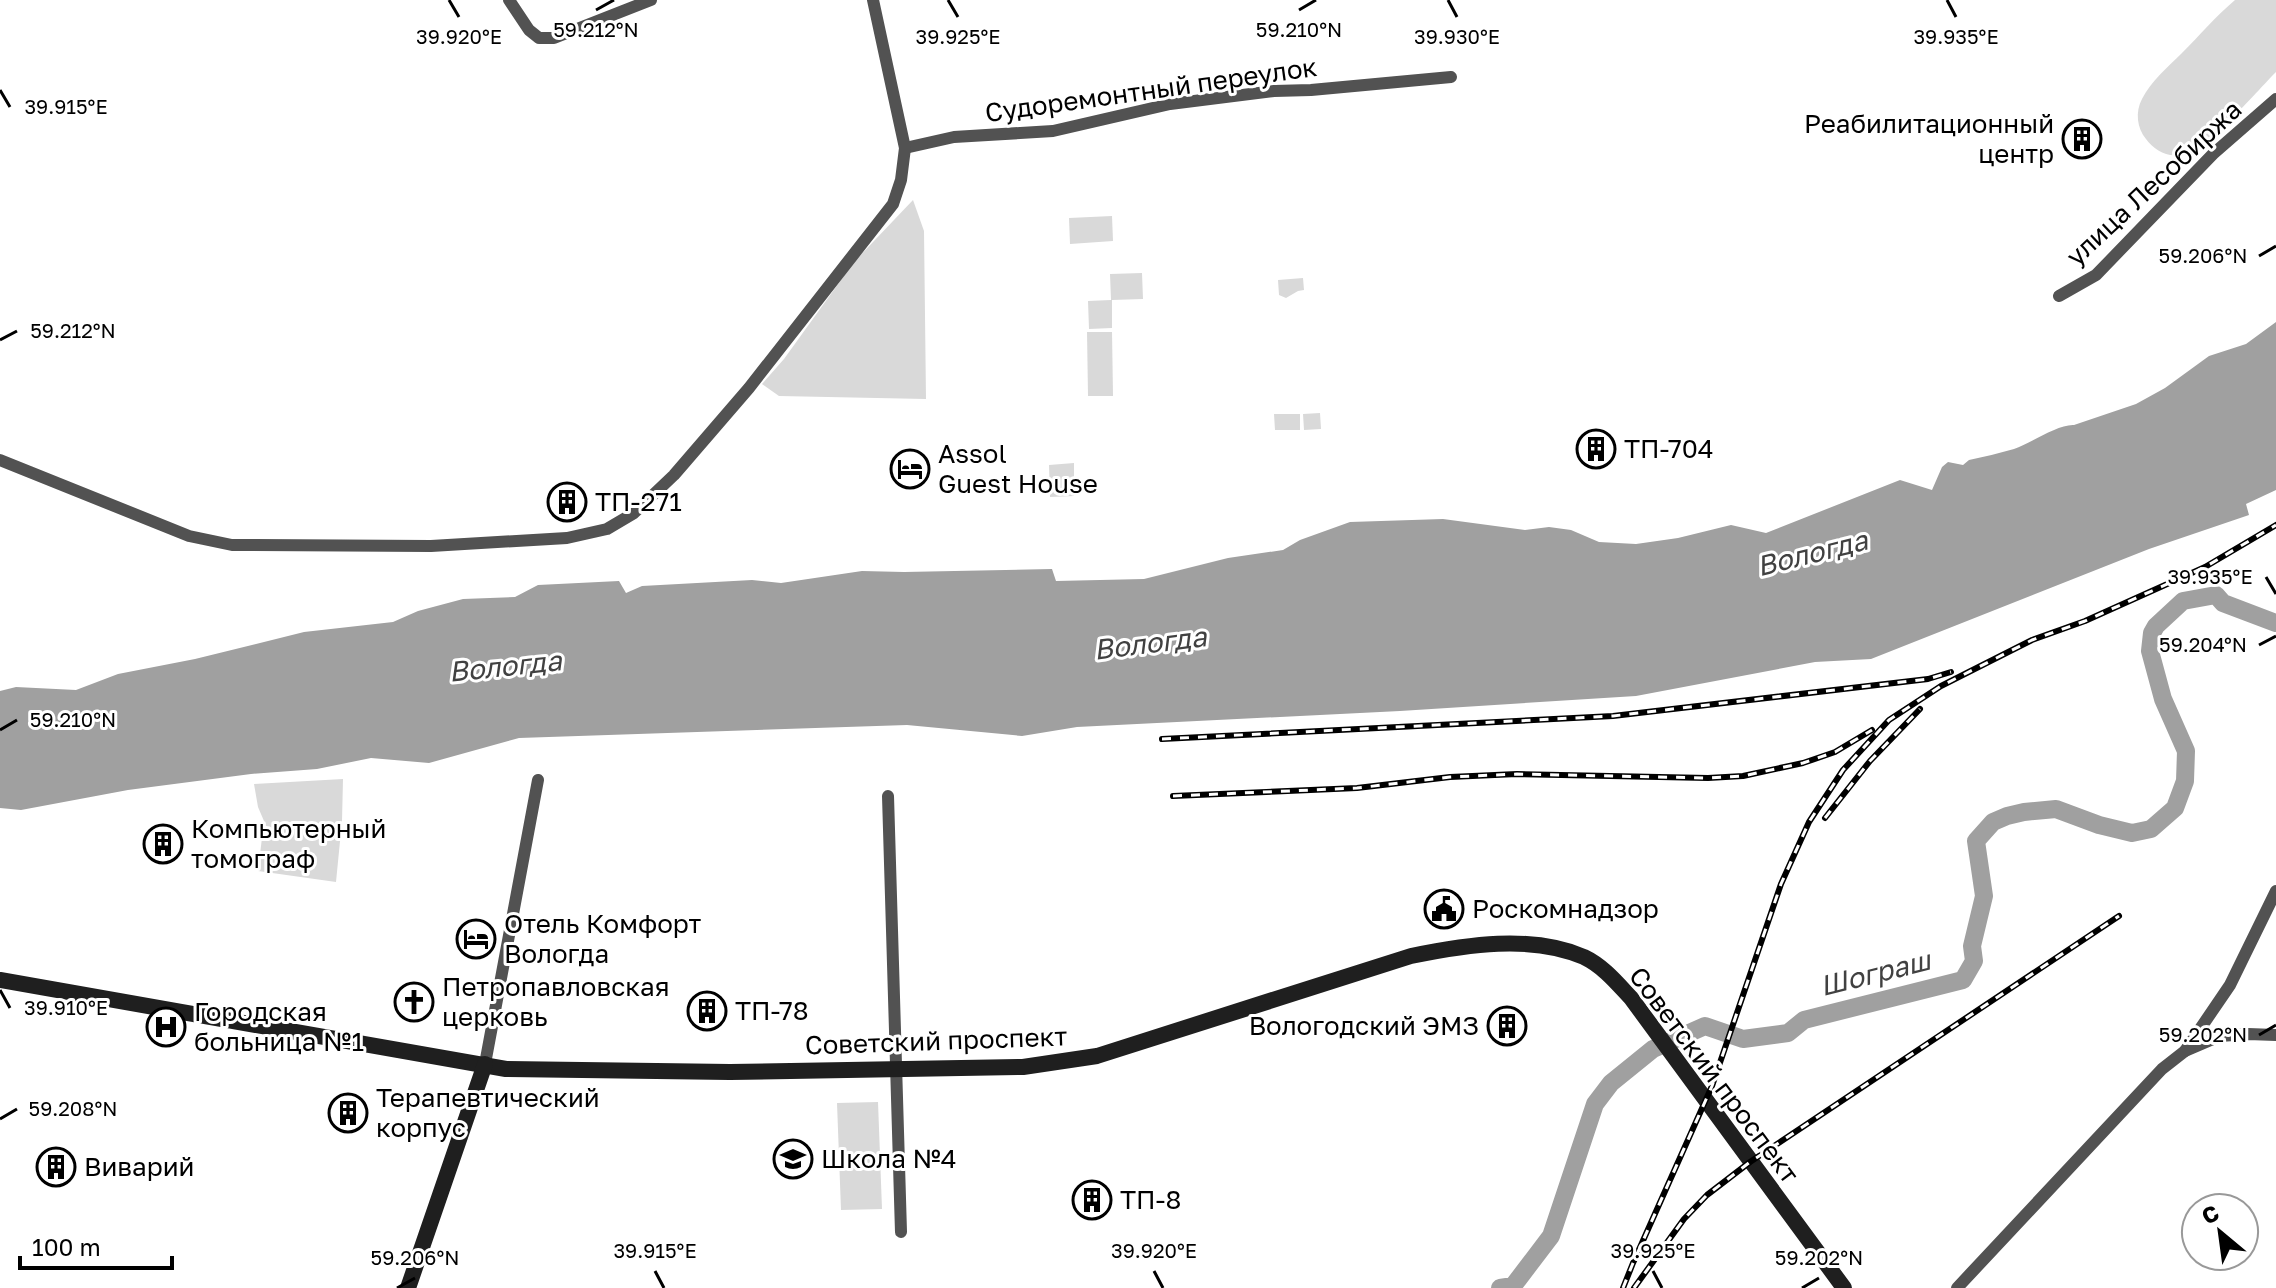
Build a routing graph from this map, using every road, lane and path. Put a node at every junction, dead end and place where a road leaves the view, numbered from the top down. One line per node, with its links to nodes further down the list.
1 (509, 0): 2 (street)
2 (651, 0)
3 (873, 0): 6 (street)
4 (1451, 77): 6 (street, Судоремонтный переулок)
5 (2276, 99): 7 (street, улица Лесобиржа)
6 (905, 148): 8 (street)
7 (2059, 296)
8 (0, 460)
9 (538, 780): 15 (street)
10 (888, 796): 16 (street)
11 (2276, 891): 14 (street)
12 (0, 980): 15 (street, Советский проспект)
13 (2276, 1035): 14 (street)
14 (2185, 1051): 20 (street)
15 (485, 1064): 16 (street, Советский проспект); 18 (street)
16 (896, 1068): 17 (street); 19 (street, Советский проспект)
17 (901, 1232)
18 (408, 1288)
19 (1844, 1288)
20 (1957, 1288)

